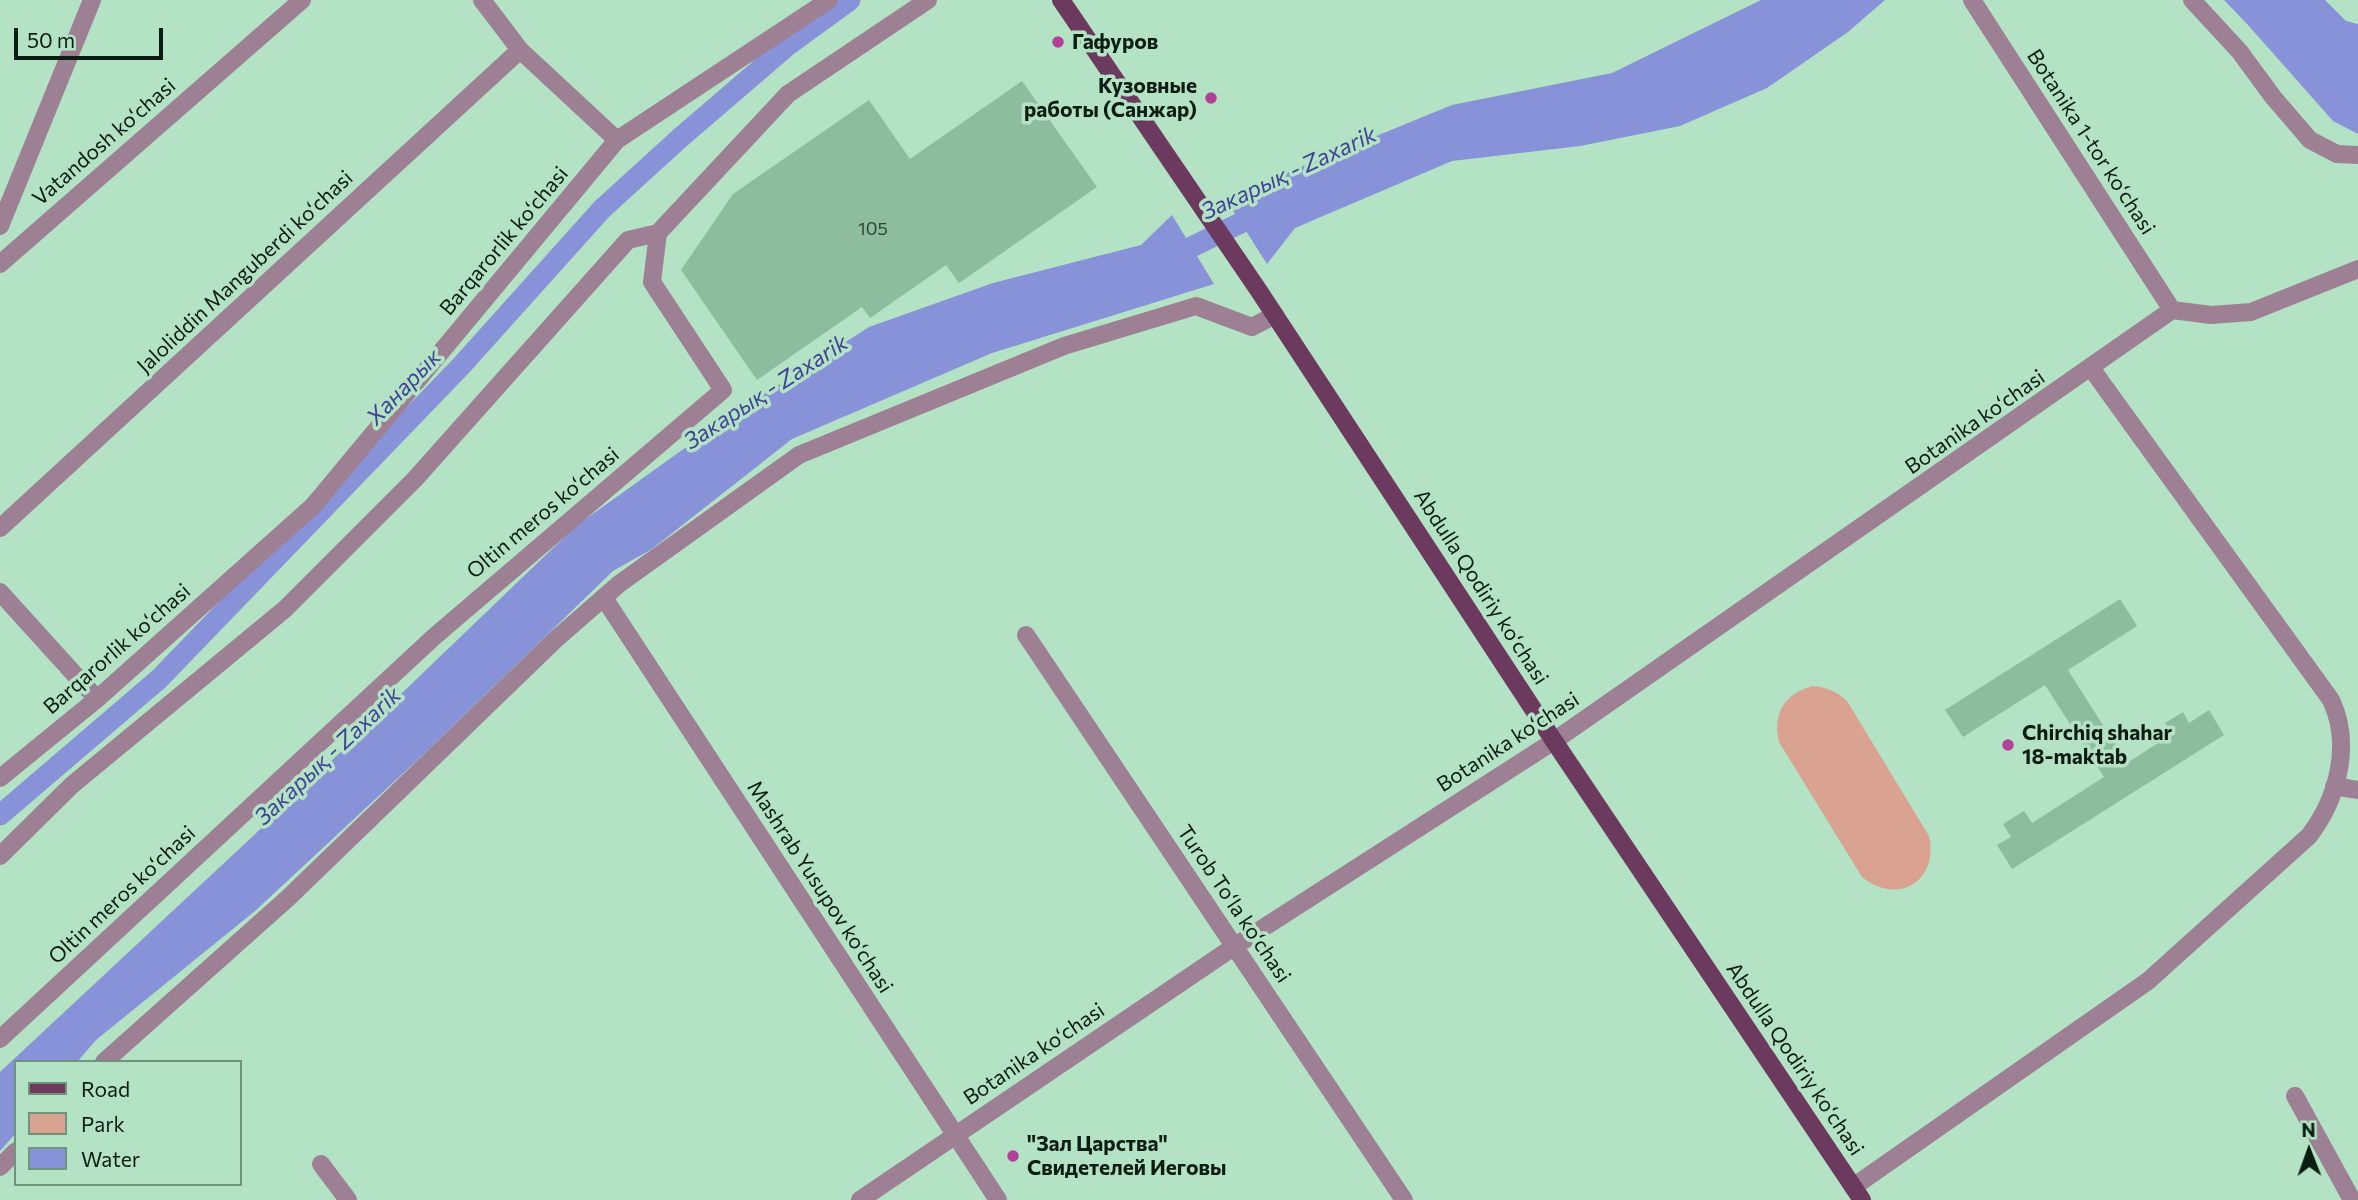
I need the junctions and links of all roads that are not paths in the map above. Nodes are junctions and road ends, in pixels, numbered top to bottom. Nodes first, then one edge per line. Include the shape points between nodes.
1 (92, 0) edge
2 (302, 0) edge
3 (482, 0) edge
4 (829, 0) edge
5 (928, 0) edge
6 (1061, 0) edge
7 (1972, 0) edge
8 (2192, 0) edge
9 (520, 50) junction
10 (617, 141) junction
11 (2358, 155) edge
12 (0, 226) edge
13 (658, 233) junction
14 (0, 264) edge
15 (2358, 269) edge
16 (2172, 310) junction
17 (1275, 315) junction
18 (2091, 368) junction
19 (0, 528) edge
20 (0, 592) edge
21 (604, 598) junction
22 (1026, 635) dead end
23 (97, 699) junction
24 (1554, 741) junction
25 (0, 778) edge
26 (2334, 786) junction
27 (2358, 790) edge
28 (0, 856) edge
29 (1235, 946) junction
30 (0, 1039) edge
31 (106, 1060) edge
32 (2295, 1096) dead end
33 (954, 1135) junction
34 (14, 1152) edge
35 (321, 1164) dead end
36 (0, 1167) edge
37 (1858, 1194) edge
38 (348, 1200) edge
39 (860, 1200) edge
40 (998, 1200) edge
41 (1404, 1200) edge
42 (2352, 1200) edge

1 - 12 street
2 - 14 street, Vatandosh ko‘chasi
3 - 9 street
4 - 10 street, Barqarorlik ko‘chasi
5 - 13 street via 788,94
6 - 17 main road, Abdulla Qodiriy ko‘chasi
7 - 16 street, Botanika 1-tor ko‘chasi
8 - 11 street via 2310,140 2337,154
9 - 10 street
9 - 19 street, Jaloliddin Manguberdi ko‘chasi
10 - 23 street, Barqarorlik ko‘chasi via 313,506
13 - 28 street via 628,240 415,479 285,609 72,785
13 - 30 street, Oltin meros ko‘chasi via 652,282 723,390 435,636
15 - 16 street via 2251,312 2211,315
16 - 18 street, Botanika ko‘chasi
17 - 21 street via 1252,327 1196,306 1064,346 799,455
17 - 24 main road, Abdulla Qodiriy ko‘chasi
18 - 24 street, Botanika ko‘chasi
18 - 26 street via 2331,700 2342,743
20 - 23 street
21 - 31 street via 288,898
21 - 33 street, Mashrab Yusupov ko‘chasi
22 - 29 street, Turob To‘la ko‘chasi
23 - 25 street, Barqarorlik ko‘chasi
24 - 29 street, Botanika ko‘chasi
24 - 37 main road, Abdulla Qodiriy ko‘chasi
26 - 27 street
26 - 37 street via 2309,836 2148,981
29 - 33 street, Botanika ko‘chasi
29 - 41 street, Turob To‘la ko‘chasi
32 - 42 street
33 - 39 street, Botanika ko‘chasi
33 - 40 street, Mashrab Yusupov ko‘chasi
34 - 36 street
35 - 38 street

